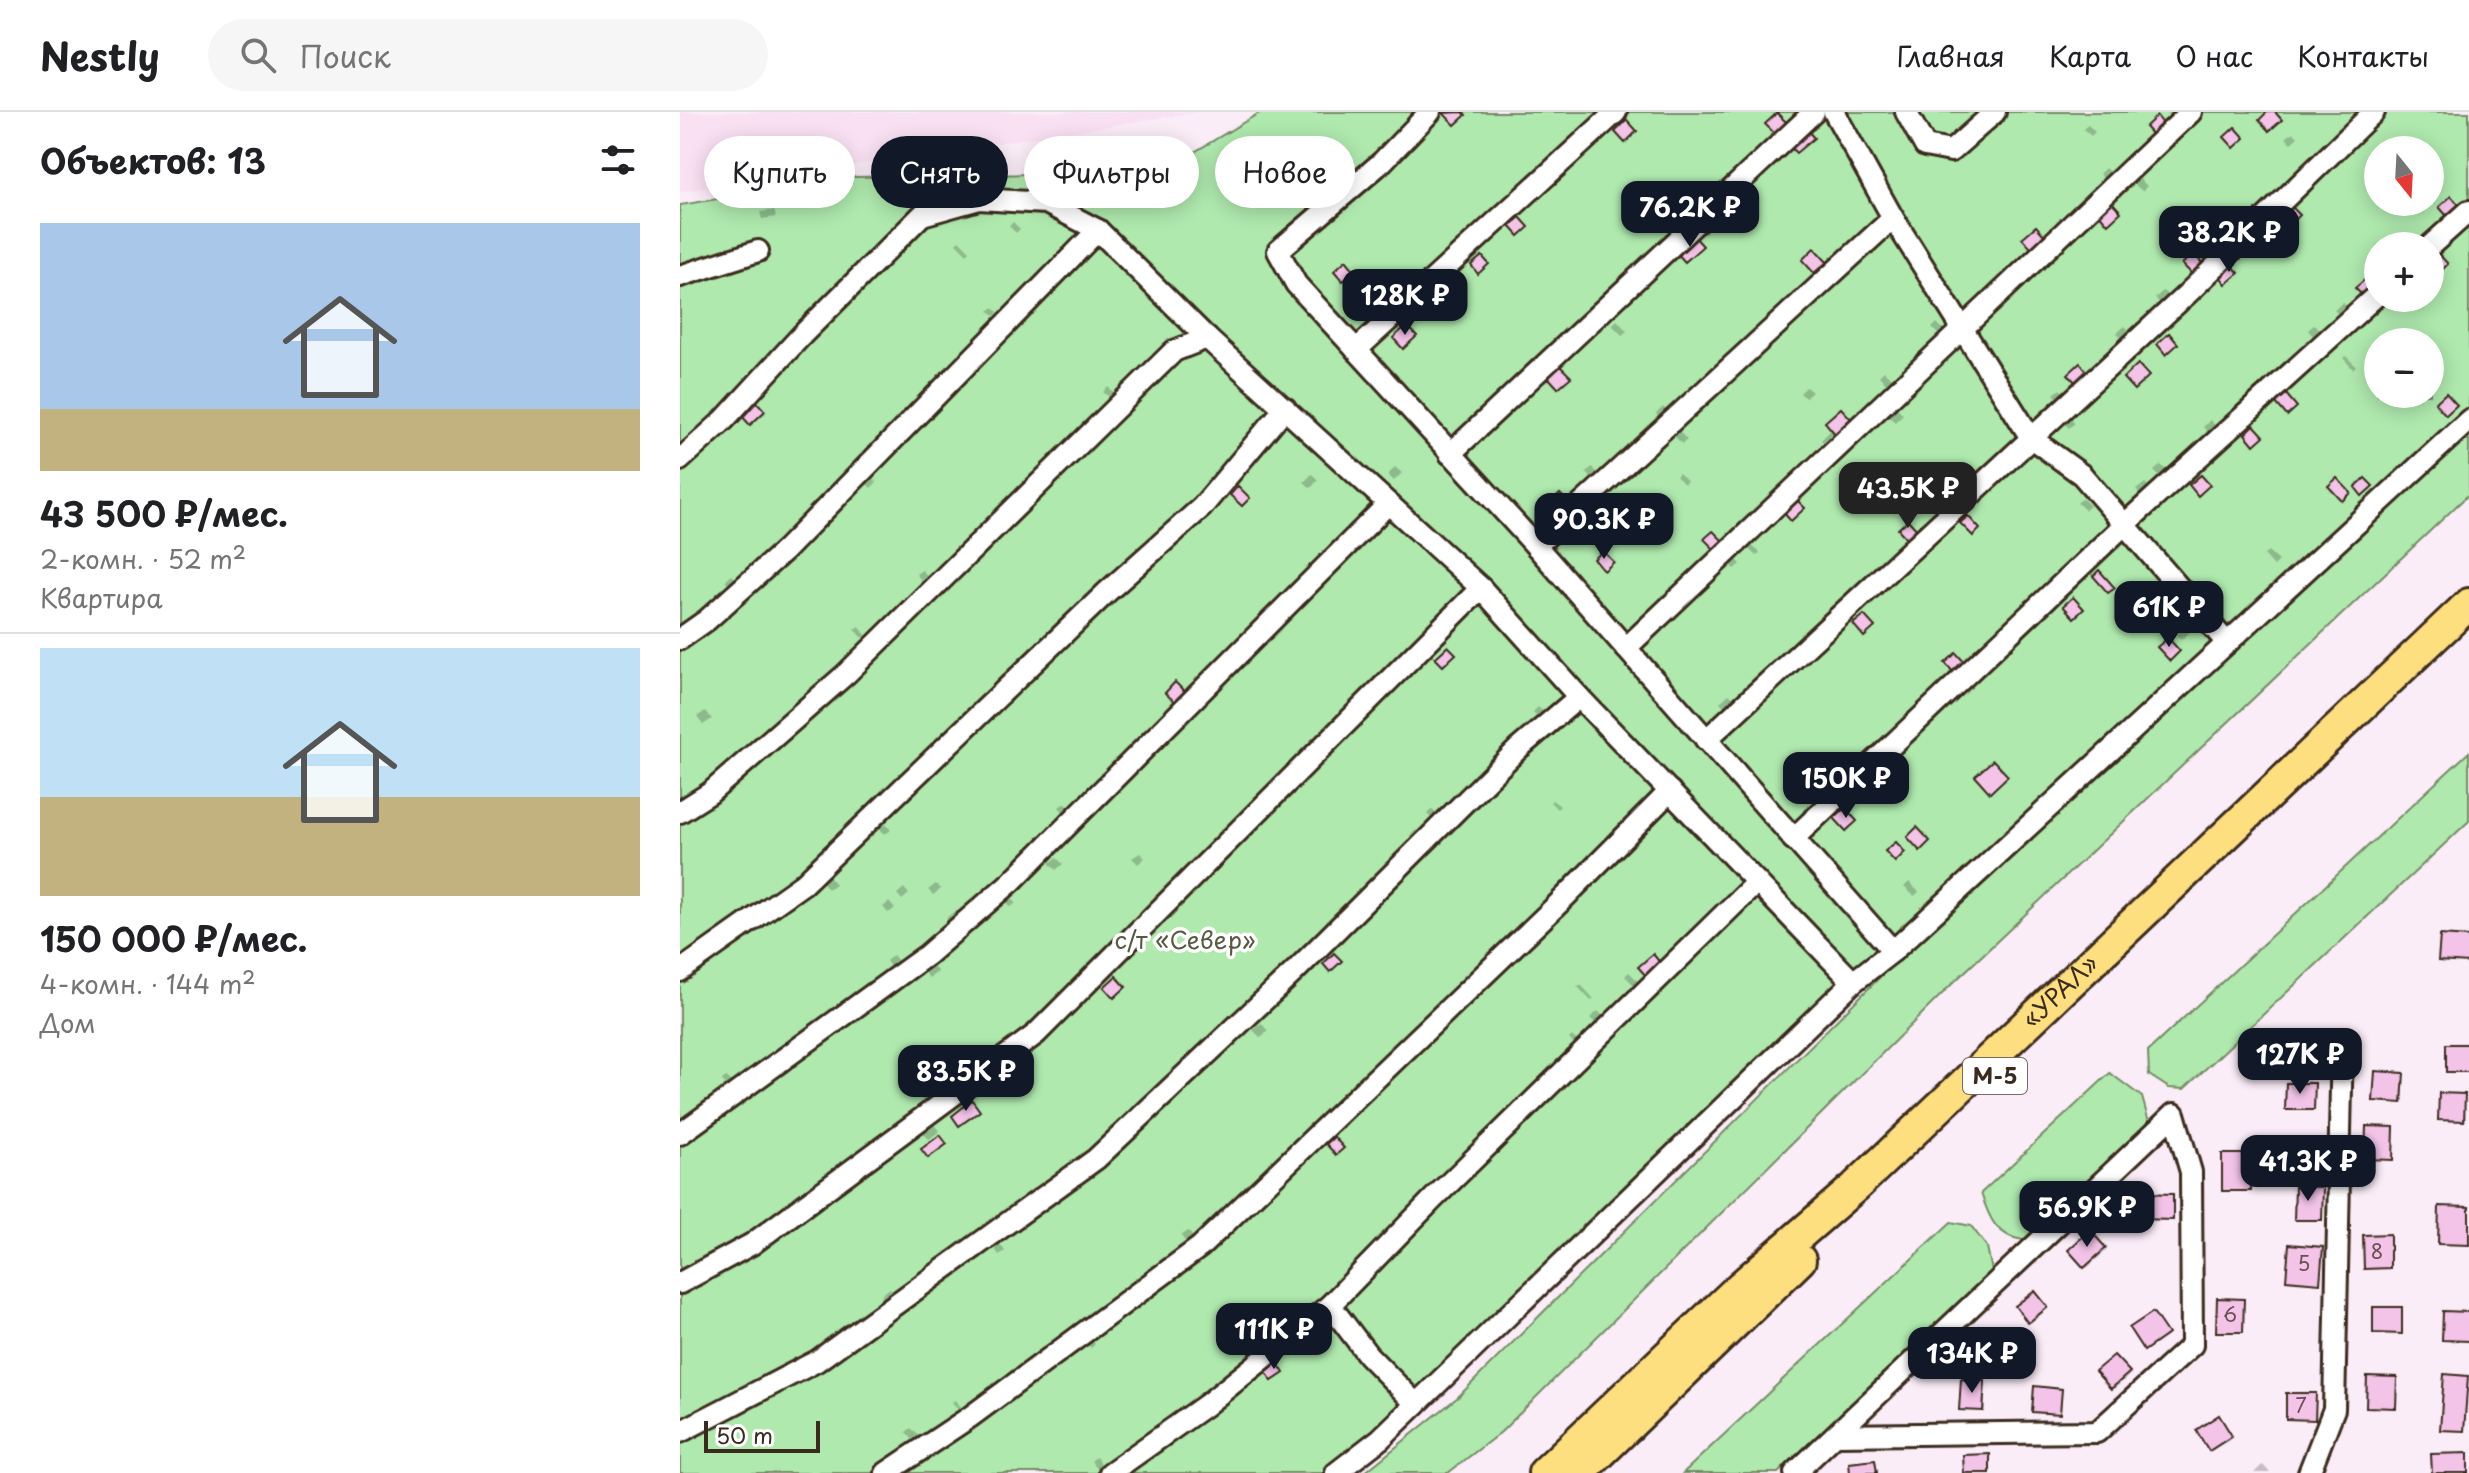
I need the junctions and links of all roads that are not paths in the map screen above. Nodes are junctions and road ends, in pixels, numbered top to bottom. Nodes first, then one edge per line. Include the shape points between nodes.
1 (1430, 112) edge
2 (1616, 112) edge
3 (1814, 112) edge
4 (1834, 112) edge
5 (1906, 112) edge
6 (1995, 112) edge
7 (2191, 112) edge
8 (2374, 112) edge
9 (2469, 211) edge
10 (1893, 218) junction
11 (1098, 230) junction
12 (2444, 233) edge
13 (758, 251) dead end
14 (680, 276) edge
15 (2364, 307) edge
16 (1960, 328) junction
17 (1207, 338) junction
18 (1356, 350) junction
19 (1285, 408) junction
20 (2469, 420) edge
21 (2031, 438) junction
22 (1450, 454) junction
23 (680, 460) edge
24 (1388, 504) junction
25 (2124, 525) junction
26 (1536, 546) junction
27 (1481, 588) junction
28 (2469, 604) edge
29 (2469, 626) edge
30 (680, 639) edge
31 (2227, 643) junction
32 (1626, 648) junction
33 (1579, 697) junction
34 (1706, 740) junction
35 (1670, 791) junction
36 (680, 812) edge
37 (1793, 839) junction
38 (1757, 882) junction
39 (1893, 951) junction
40 (680, 971) edge
41 (1853, 982) junction
42 (2342, 1040) dead end
43 (680, 1134) edge
44 (680, 1283) edge
45 (1330, 1305) junction
46 (1416, 1404) junction
47 (680, 1432) edge
48 (1835, 1435) junction
49 (886, 1473) edge
50 (1110, 1473) edge
51 (1336, 1473) edge
52 (1544, 1473) edge
53 (1580, 1473) edge
54 (1795, 1473) edge
55 (2309, 1473) edge

1 - 18 street via 1382,162 1278,251 1296,284
2 - 18 street
3 - 22 street
4 - 10 street
5 - 6 street via 1925,146 1951,151
7 - 16 street
8 - 21 street
9 - 12 street
10 - 16 street
10 - 26 street
11 - 17 street
11 - 23 street via 1046,203 979,199 922,215
11 - 30 street via 785,550
13 - 14 street
15 - 25 street
16 - 21 street
16 - 32 street
17 - 19 street
17 - 36 street via 1174,351 846,674 710,793
18 - 22 street
19 - 24 street
19 - 40 street via 1202,507 803,884
20 - 31 street
21 - 25 street via 2082,475
21 - 34 street
22 - 26 street
24 - 27 street
24 - 43 street via 1011,882 927,955
25 - 31 street
25 - 37 street
26 - 32 street
27 - 33 street
27 - 44 street via 1036,1034 752,1244
28 - 52 highway, «УРАЛ» / М-5 via 1855,1187 1741,1286
29 - 53 highway, «УРАЛ» / М-5
31 - 39 street
32 - 34 street
33 - 35 street
33 - 47 street via 1518,749 1096,1159 817,1361
34 - 37 street
35 - 38 street
35 - 49 street via 1200,1247
37 - 39 street
38 - 41 street
38 - 45 street
39 - 41 street
41 - 46 street
42 - 55 street via 2334,1409
45 - 46 street via 1368,1355
45 - 50 street via 1206,1405
46 - 51 street
48 - 48 street via 2174,1114 2191,1172 2192,1345 2097,1432
48 - 54 street

